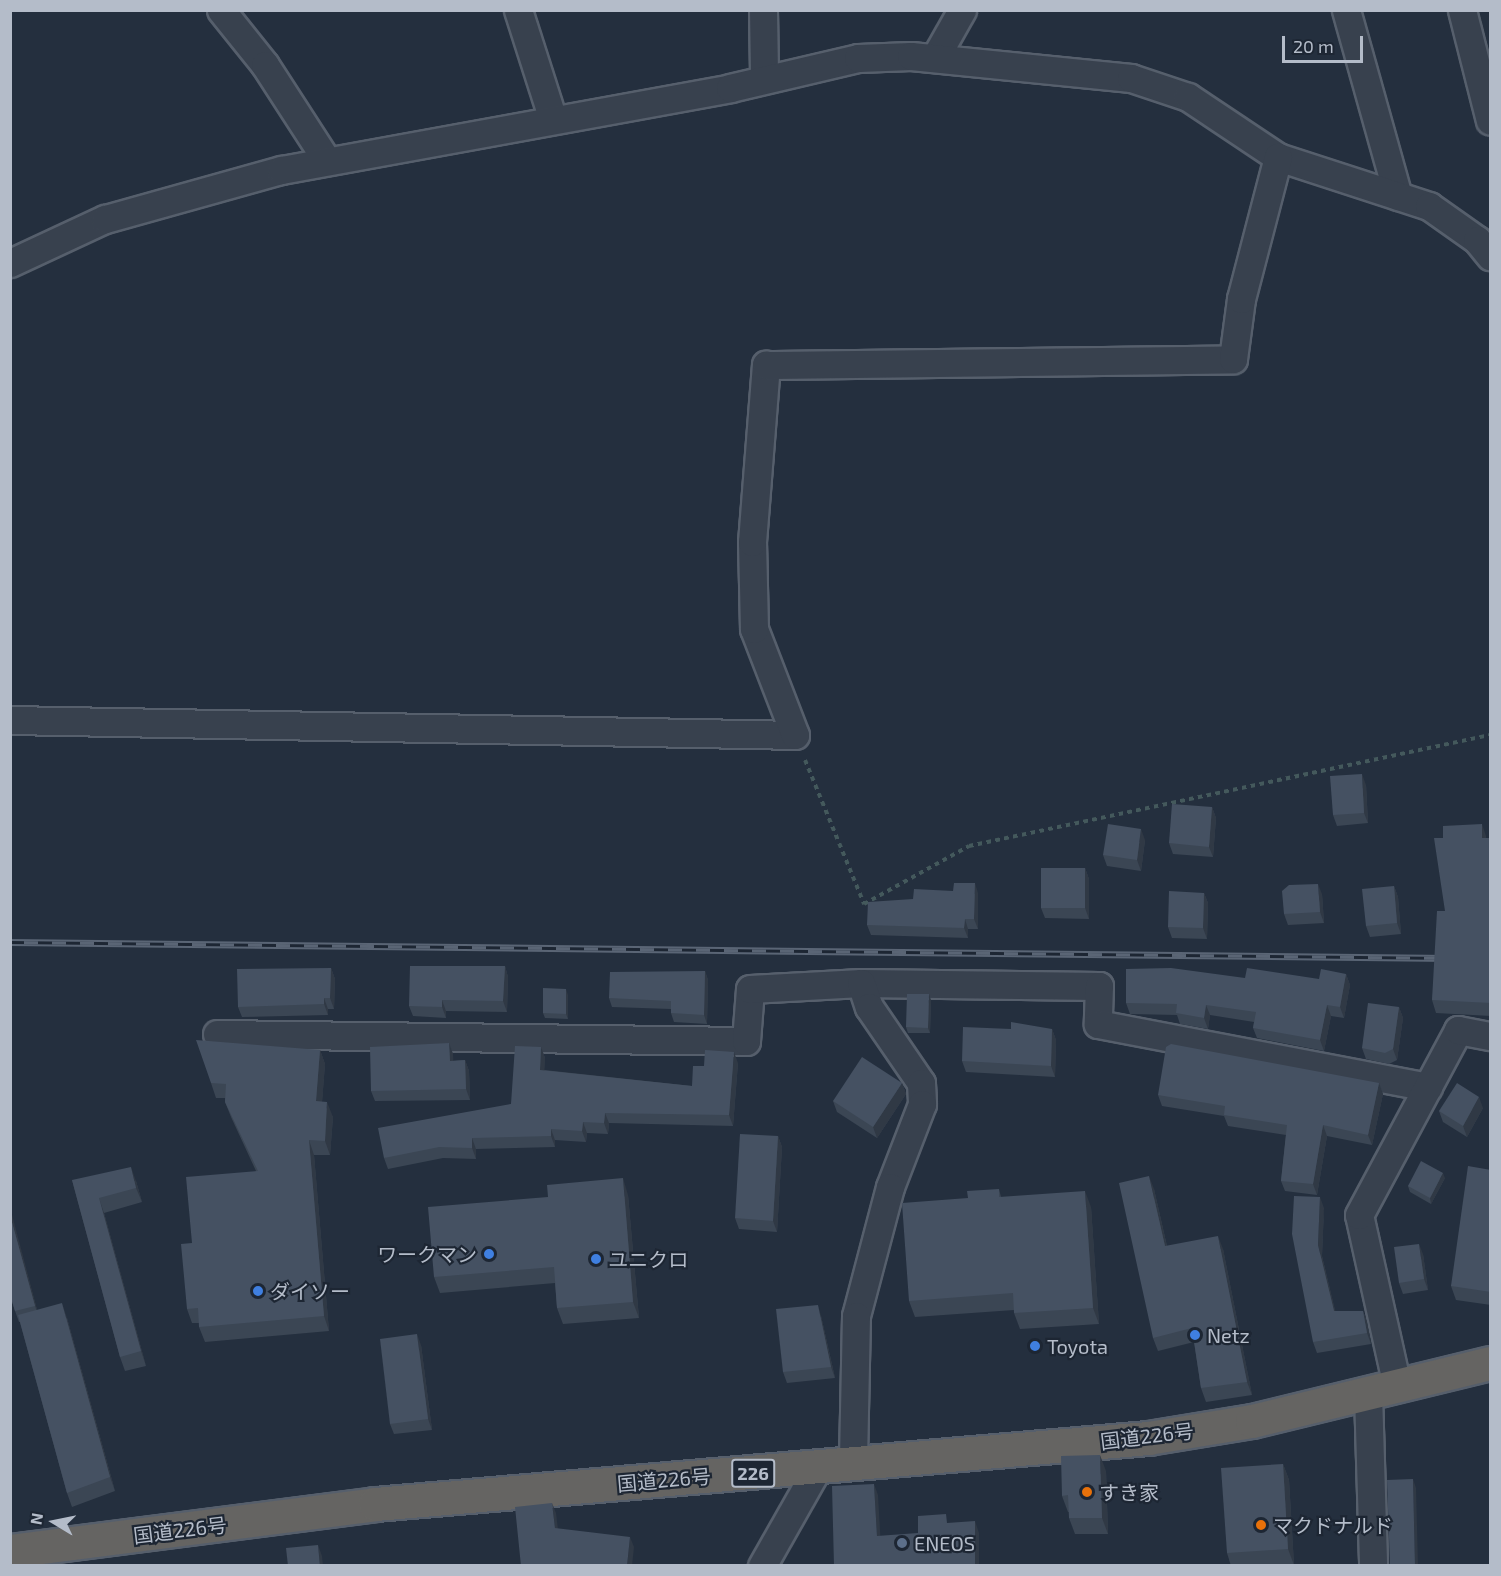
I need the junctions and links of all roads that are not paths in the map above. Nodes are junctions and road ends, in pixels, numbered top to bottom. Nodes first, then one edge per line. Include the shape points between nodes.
1 (221, 10) edge
2 (518, 10) edge
3 (763, 10) edge
4 (962, 10) edge
5 (1346, 10) edge
6 (1462, 10) edge
7 (936, 57) junction
8 (764, 76) junction
9 (553, 120) junction
10 (1491, 121) edge
11 (1278, 157) junction
12 (327, 161) junction
13 (1398, 196) junction
14 (1488, 249) edge
15 (13, 268) edge
16 (10, 720) edge
17 (861, 983) junction
18 (217, 1034) dead end
19 (1491, 1036) edge
20 (1428, 1087) junction
21 (1491, 1363) edge
22 (1382, 1390) junction
23 (853, 1465) junction
24 (818, 1467) junction
25 (10, 1551) edge
26 (762, 1566) edge
27 (1373, 1566) edge

1 - 12 street via 265,65
2 - 9 street
3 - 8 street
4 - 7 street
5 - 13 street
6 - 10 street
7 - 8 street via 858,58
7 - 11 street via 1131,78 1188,97
8 - 9 street via 730,88
9 - 12 street
11 - 13 street
11 - 16 street via 1241,299 1233,360 766,365 752,542 754,629 795,735
12 - 15 street via 219,185 105,219
13 - 14 street via 1429,206
17 - 18 street via 750,989 746,1041
17 - 20 street via 1099,986 1098,1024
17 - 23 street via 869,1007 921,1083 922,1104 890,1187 856,1316
19 - 20 street via 1458,1030
20 - 22 street via 1359,1215
21 - 22 highway, 国道226号 / 226
22 - 23 highway, 国道226号 / 226 via 1148,1438
22 - 27 street
23 - 24 highway, 国道226号 / 226
24 - 25 highway, 国道226号 / 226 via 375,1504
24 - 26 street

